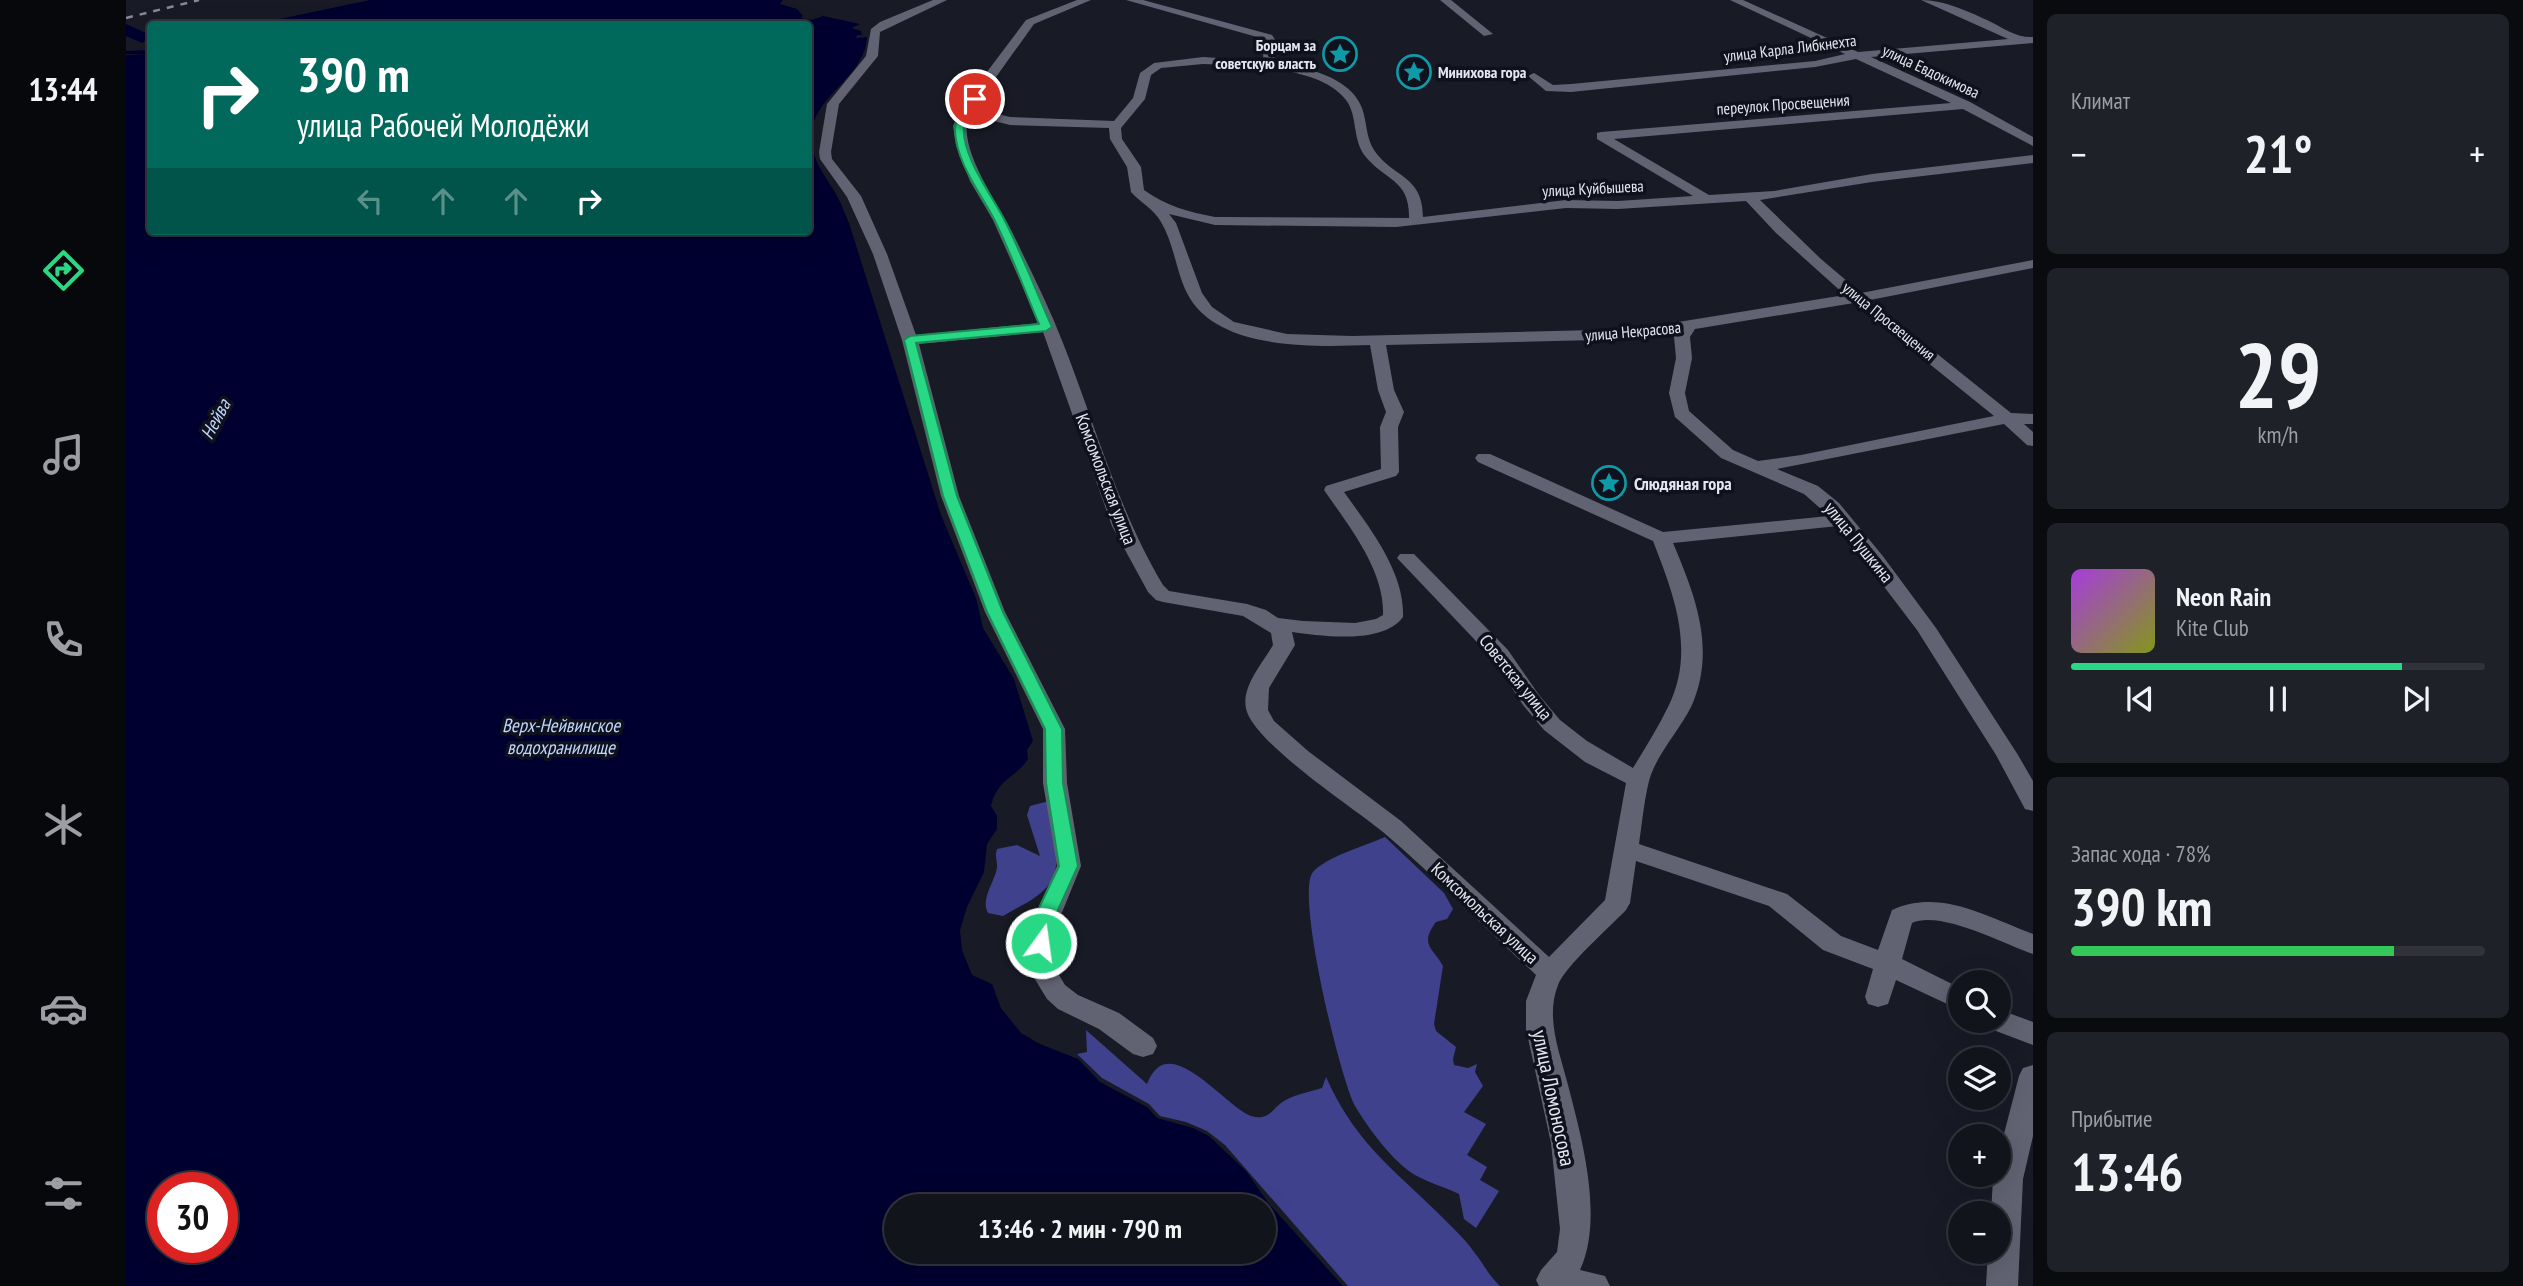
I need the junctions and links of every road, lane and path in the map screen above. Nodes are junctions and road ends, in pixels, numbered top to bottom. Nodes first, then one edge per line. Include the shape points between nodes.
1 (942, 0) edge
2 (1086, 0) edge
3 (1131, 0) edge
4 (1445, 0) edge
5 (1737, 0) edge
6 (1926, 0) edge
7 (1488, 34) dead end
8 (2029, 43) edge
9 (1859, 55) junction
10 (1268, 63) junction
11 (1534, 76) dead end
12 (975, 99) junction
13 (1966, 105) junction
14 (1116, 125) junction
15 (2033, 142) edge
16 (2033, 159) edge
17 (1749, 196) junction
18 (1706, 198) junction
19 (1155, 204) junction
20 (1416, 222) junction
21 (2033, 264) edge
22 (1858, 297) junction
23 (1046, 327) junction
24 (1688, 327) junction
25 (910, 340) junction
26 (1377, 341) junction
27 (2008, 418) junction
28 (2033, 419) edge
29 (2033, 441) edge
30 (1484, 458) dead end
31 (1752, 466) junction
32 (1843, 520) junction
33 (1661, 538) junction
34 (1407, 558) dead end
35 (1276, 624) junction
36 (1638, 779) junction
37 (2033, 803) edge
38 (1626, 849) junction
39 (2033, 944) edge
40 (1889, 965) junction
41 (1550, 973) junction
42 (1948, 994) edge
43 (1878, 997) dead end
44 (2011, 1025) edge
45 (2033, 1034) edge
46 (1143, 1046) dead end
47 (2033, 1076) edge
48 (1594, 1286) edge
49 (2002, 1286) edge

1 - 25 street via 875,31 872,56 835,100 825,152 862,213
2 - 12 street, Комсомольская улица via 1030,22
3 - 10 street via 1264,36 1271,41
4 - 7 street
5 - 9 street, улица Евдокимова
6 - 8 street
8 - 9 street, улица Карла Либкнехта
9 - 11 street, улица Карла Либкнехта via 1815,64 1550,89
9 - 13 street, улица Евдокимова
10 - 14 street via 1153,67 1146,73 1139,99
10 - 20 street via 1322,79 1350,98 1368,151 1411,190
12 - 14 street via 989,114 1010,121
12 - 23 street, Комсомольская улица via 959,126 961,145 1000,220
13 - 15 street, улица Евдокимова
13 - 18 street, переулок Просвещения via 1601,136
14 - 19 street via 1116,139 1136,171 1137,189
16 - 17 street, улица Куйбышева
17 - 18 street, улица Куйбышева
17 - 22 street, улица Просвещения
18 - 20 street, улица Куйбышева via 1566,204
19 - 20 street, улица Куйбышева via 1214,220
19 - 26 street, улица Некрасова via 1169,223 1195,294 1228,325 1287,339
21 - 22 street, улица Некрасова
22 - 24 street, улица Некрасова
22 - 27 street, улица Просвещения
23 - 25 street
23 - 35 street, Комсомольская улица via 1122,526 1155,589 1171,598 1247,610
24 - 26 street, улица Некрасова via 1604,337
24 - 31 street, улица Пушкина via 1682,337 1684,367 1677,393 1681,413 1716,446
25 - 46 street via 950,496 995,612 1054,729 1055,783 1069,866 1042,927 1046,976 1068,1002 1109,1021
26 - 35 street via 1395,412 1389,427 1390,472 1333,490 1362,528 1393,600 1393,617 1366,629
27 - 28 street
27 - 29 street, улица Просвещения
27 - 31 street
30 - 33 street
31 - 32 street, улица Пушкина via 1811,490
32 - 33 street
32 - 37 street, улица Пушкина via 1926,628
33 - 36 street, улица Ломоносова via 1686,599 1692,662 1680,706
34 - 36 street, Советская улица via 1501,656 1551,722 1603,762
35 - 41 street, Комсомольская улица via 1283,645 1256,699 1256,710 1265,725 1392,827
36 - 38 street, улица Ломоносова
38 - 40 street via 1777,900 1832,943
38 - 41 street, улица Ломоносова via 1617,903
39 - 40 street via 1939,910 1922,909 1901,918
40 - 42 street
40 - 43 street
41 - 48 street, улица Ломоносова via 1542,986 1538,1020 1557,1097 1576,1226 1570,1258 1552,1280
44 - 45 street
47 - 49 street via 2008,1179

